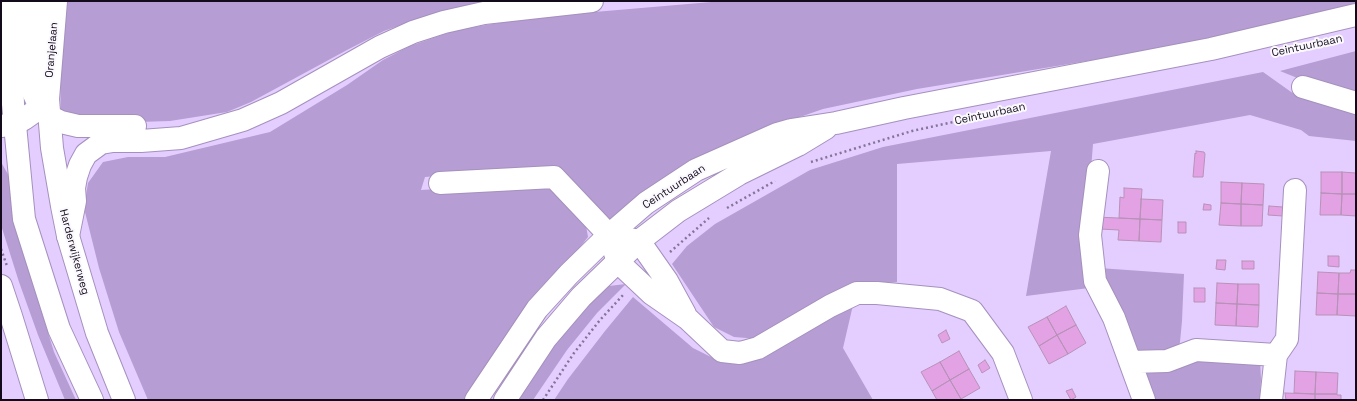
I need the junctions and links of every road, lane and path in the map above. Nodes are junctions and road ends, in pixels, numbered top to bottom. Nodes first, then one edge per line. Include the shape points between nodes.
1 (39, 1) edge
2 (56, 1) edge
3 (592, 1) edge
4 (14, 6) edge
5 (1356, 15) edge
6 (1303, 87) dead end
7 (1356, 103) edge
8 (46, 107) junction
9 (998, 113) dead end
10 (836, 123) junction
11 (8, 125) edge
12 (222, 125) junction
13 (807, 164) dead end
14 (1098, 171) dead end
15 (780, 179) dead end
16 (440, 183) dead end
17 (1295, 190) dead end
18 (724, 209) dead end
19 (711, 216) dead end
20 (609, 235) junction
21 (68, 236) junction
22 (639, 242) junction
23 (618, 262) junction
24 (655, 266) junction
25 (638, 281) junction
26 (1, 286) edge
27 (6, 316) edge
28 (688, 319) junction
29 (1276, 355) junction
30 (1130, 362) junction
31 (37, 400) edge
32 (92, 400) edge
33 (124, 400) edge
34 (476, 400) edge
35 (505, 400) edge
36 (543, 400) edge
37 (1021, 400) edge
38 (1144, 400) edge
39 (1271, 400) edge

1 - 8 main road via 39,36
2 - 8 main road, Oranjelaan
3 - 12 main road via 484,13 429,26 380,47 281,103 243,120
4 - 8 main road via 30,86
4 - 11 main road
5 - 10 main road, Ceintuurbaan via 1211,49
6 - 7 main road
8 - 11 main road
8 - 12 main road via 61,122 78,126
8 - 21 main road, Harderwijkerweg
9 - 13 path, Ceintuurbaan via 912,131
10 - 20 main road, Ceintuurbaan via 777,134 696,170 646,203
10 - 22 main road, Ceintuurbaan via 732,178 678,211
11 - 32 main road via 24,219 59,329
12 - 21 main road via 181,138 113,141 95,147 86,154 76,177 75,201
14 - 30 main road via 1090,235 1095,281 1114,318
15 - 18 path
16 - 20 main road via 554,177
17 - 29 main road via 1287,339
19 - 24 path
20 - 22 main road
20 - 23 main road
20 - 34 main road, Ceintuurbaan via 537,309
21 - 33 main road, Harderwijkerweg via 97,334
22 - 23 main road, Ceintuurbaan
22 - 24 main road
23 - 25 main road
23 - 35 main road, Ceintuurbaan via 581,297 546,338
24 - 28 main road via 667,281
25 - 28 main road
25 - 36 path via 600,320 574,353
26 - 27 main road
27 - 31 main road
28 - 37 main road via 722,351 740,353 758,348 857,293 940,299 972,311 1003,353
29 - 30 main road via 1196,350 1167,361
29 - 39 main road
30 - 38 main road

